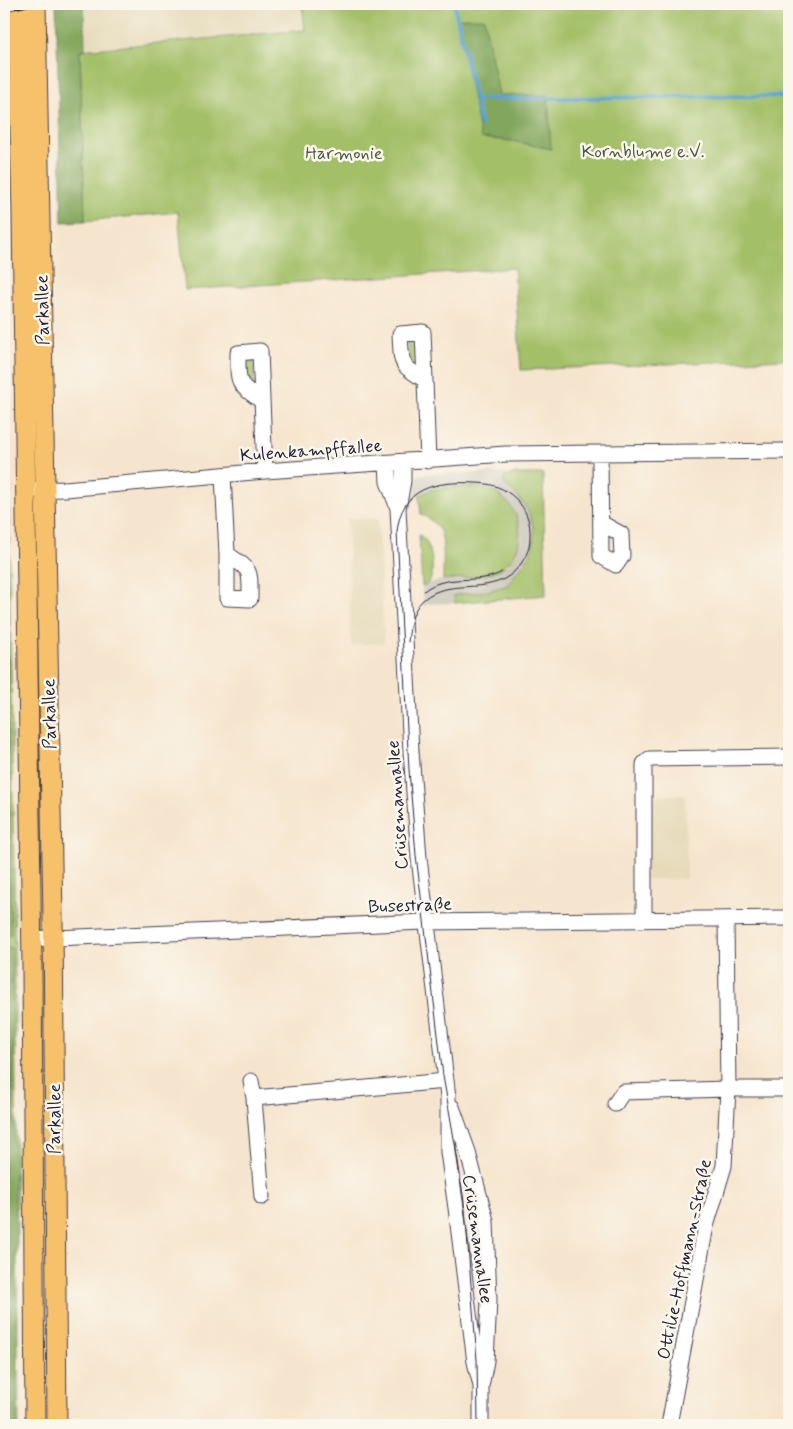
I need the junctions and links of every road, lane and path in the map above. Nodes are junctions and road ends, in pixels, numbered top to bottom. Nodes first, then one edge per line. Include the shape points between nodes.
1 (17, 4) edge
2 (36, 4) edge
3 (425, 380) dead end
4 (262, 401) dead end
5 (789, 452) edge
6 (600, 454) junction
7 (428, 461) junction
8 (403, 462) junction
9 (387, 463) junction
10 (265, 471) junction
11 (223, 475) junction
12 (25, 490) junction
13 (46, 490) junction
14 (398, 509) junction
15 (601, 523) dead end
16 (227, 554) dead end
17 (789, 757) edge
18 (789, 918) edge
19 (644, 919) junction
20 (726, 919) junction
21 (427, 922) junction
22 (53, 938) junction
23 (32, 939) junction
24 (251, 1081) dead end
25 (446, 1081) junction
26 (728, 1088) junction
27 (789, 1089) edge
28 (448, 1096) junction
29 (254, 1098) junction
30 (615, 1104) dead end
31 (262, 1197) dead end
32 (481, 1386) junction
33 (35, 1425) edge
34 (57, 1425) edge
35 (481, 1425) edge
36 (669, 1425) edge

1 - 12 main road, Parkallee
2 - 13 main road, Parkallee
3 - 7 street
4 - 10 street
5 - 6 street, Kulenkampffallee
6 - 7 street, Kulenkampffallee via 506,454
6 - 15 street
7 - 8 street, Kulenkampffallee
8 - 9 street, Kulenkampffallee
8 - 14 street, Crüsemannallee via 404,481
9 - 10 street, Kulenkampffallee
9 - 14 street, Crüsemannallee via 388,482
10 - 11 street, Kulenkampffallee
11 - 13 street, Kulenkampffallee
11 - 16 street
12 - 13 street, Kulenkampffallee
12 - 23 main road, Parkallee
13 - 22 main road, Parkallee
14 - 21 street, Crüsemannallee via 412,760
17 - 19 street via 649,759 644,764
18 - 20 street, Busestraße
19 - 20 street, Busestraße
19 - 21 street, Busestraße
20 - 26 street, Ottilie-Hoffmann-Straße
21 - 22 street, Busestraße
21 - 25 street, Crüsemannallee
22 - 23 street, Busestraße
22 - 34 main road, Parkallee
23 - 33 main road, Parkallee
24 - 29 street
25 - 28 street, Crüsemannallee
25 - 29 street
26 - 27 street
26 - 30 street via 623,1092
26 - 36 street, Ottilie-Hoffmann-Straße via 724,1166 706,1226
28 - 32 street, Crüsemannallee via 448,1152 475,1362
28 - 32 street, Crüsemannallee via 467,1149 486,1220 489,1300 486,1360
29 - 31 street
32 - 35 street, Crüsemannallee

